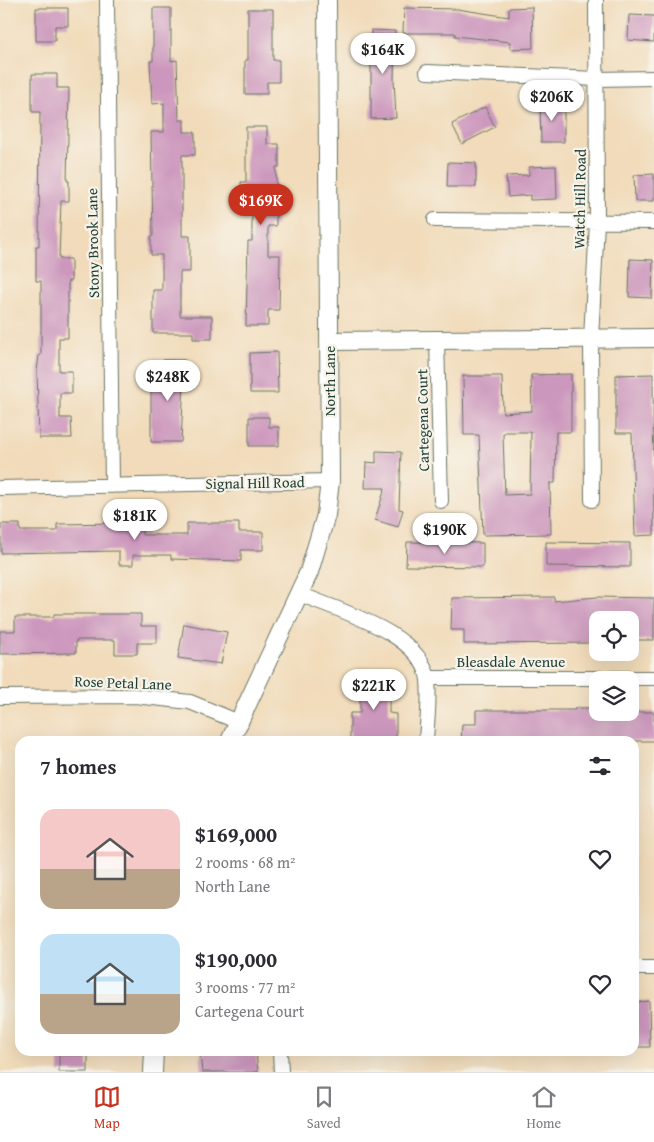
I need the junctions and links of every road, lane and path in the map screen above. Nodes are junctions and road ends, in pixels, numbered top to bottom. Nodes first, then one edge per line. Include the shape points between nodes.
1 (107, 0) edge
2 (327, 0) edge
3 (596, 0) edge
4 (427, 72) dead end
5 (597, 78) junction
6 (654, 78) edge
7 (435, 220) dead end
8 (597, 222) junction
9 (654, 222) edge
10 (654, 338) edge
11 (437, 339) junction
12 (591, 339) junction
13 (329, 341) junction
14 (330, 481) junction
15 (112, 486) junction
16 (0, 488) edge
17 (592, 500) dead end
18 (441, 501) dead end
19 (300, 594) junction
20 (428, 678) junction
21 (654, 678) edge
22 (0, 697) edge
23 (241, 722) junction
24 (233, 736) edge
25 (426, 736) edge
26 (639, 968) edge
27 (654, 968) edge
28 (154, 1056) edge
29 (280, 1056) edge
30 (153, 1072) edge
31 (281, 1072) edge

1 - 15 street, Stony Brook Lane
2 - 13 street, North Lane
3 - 5 street, Watch Hill Road
4 - 5 street
5 - 6 street
5 - 8 street, Watch Hill Road
7 - 8 street
8 - 9 street
8 - 12 street, Watch Hill Road
10 - 12 street
11 - 12 street
11 - 13 street
11 - 18 street, Cartegena Court
12 - 17 street, Watch Hill Road
13 - 14 street, North Lane
14 - 15 street, Signal Hill Road
14 - 19 street, North Lane via 318,546
15 - 16 street, Signal Hill Road
19 - 20 street via 378,625 400,639 416,654
19 - 23 street, North Lane
20 - 21 street, Bleasdale Avenue
20 - 25 street
22 - 23 street, Rose Petal Lane via 135,696 190,702
23 - 24 street, North Lane
26 - 27 street
28 - 30 street
29 - 31 street

